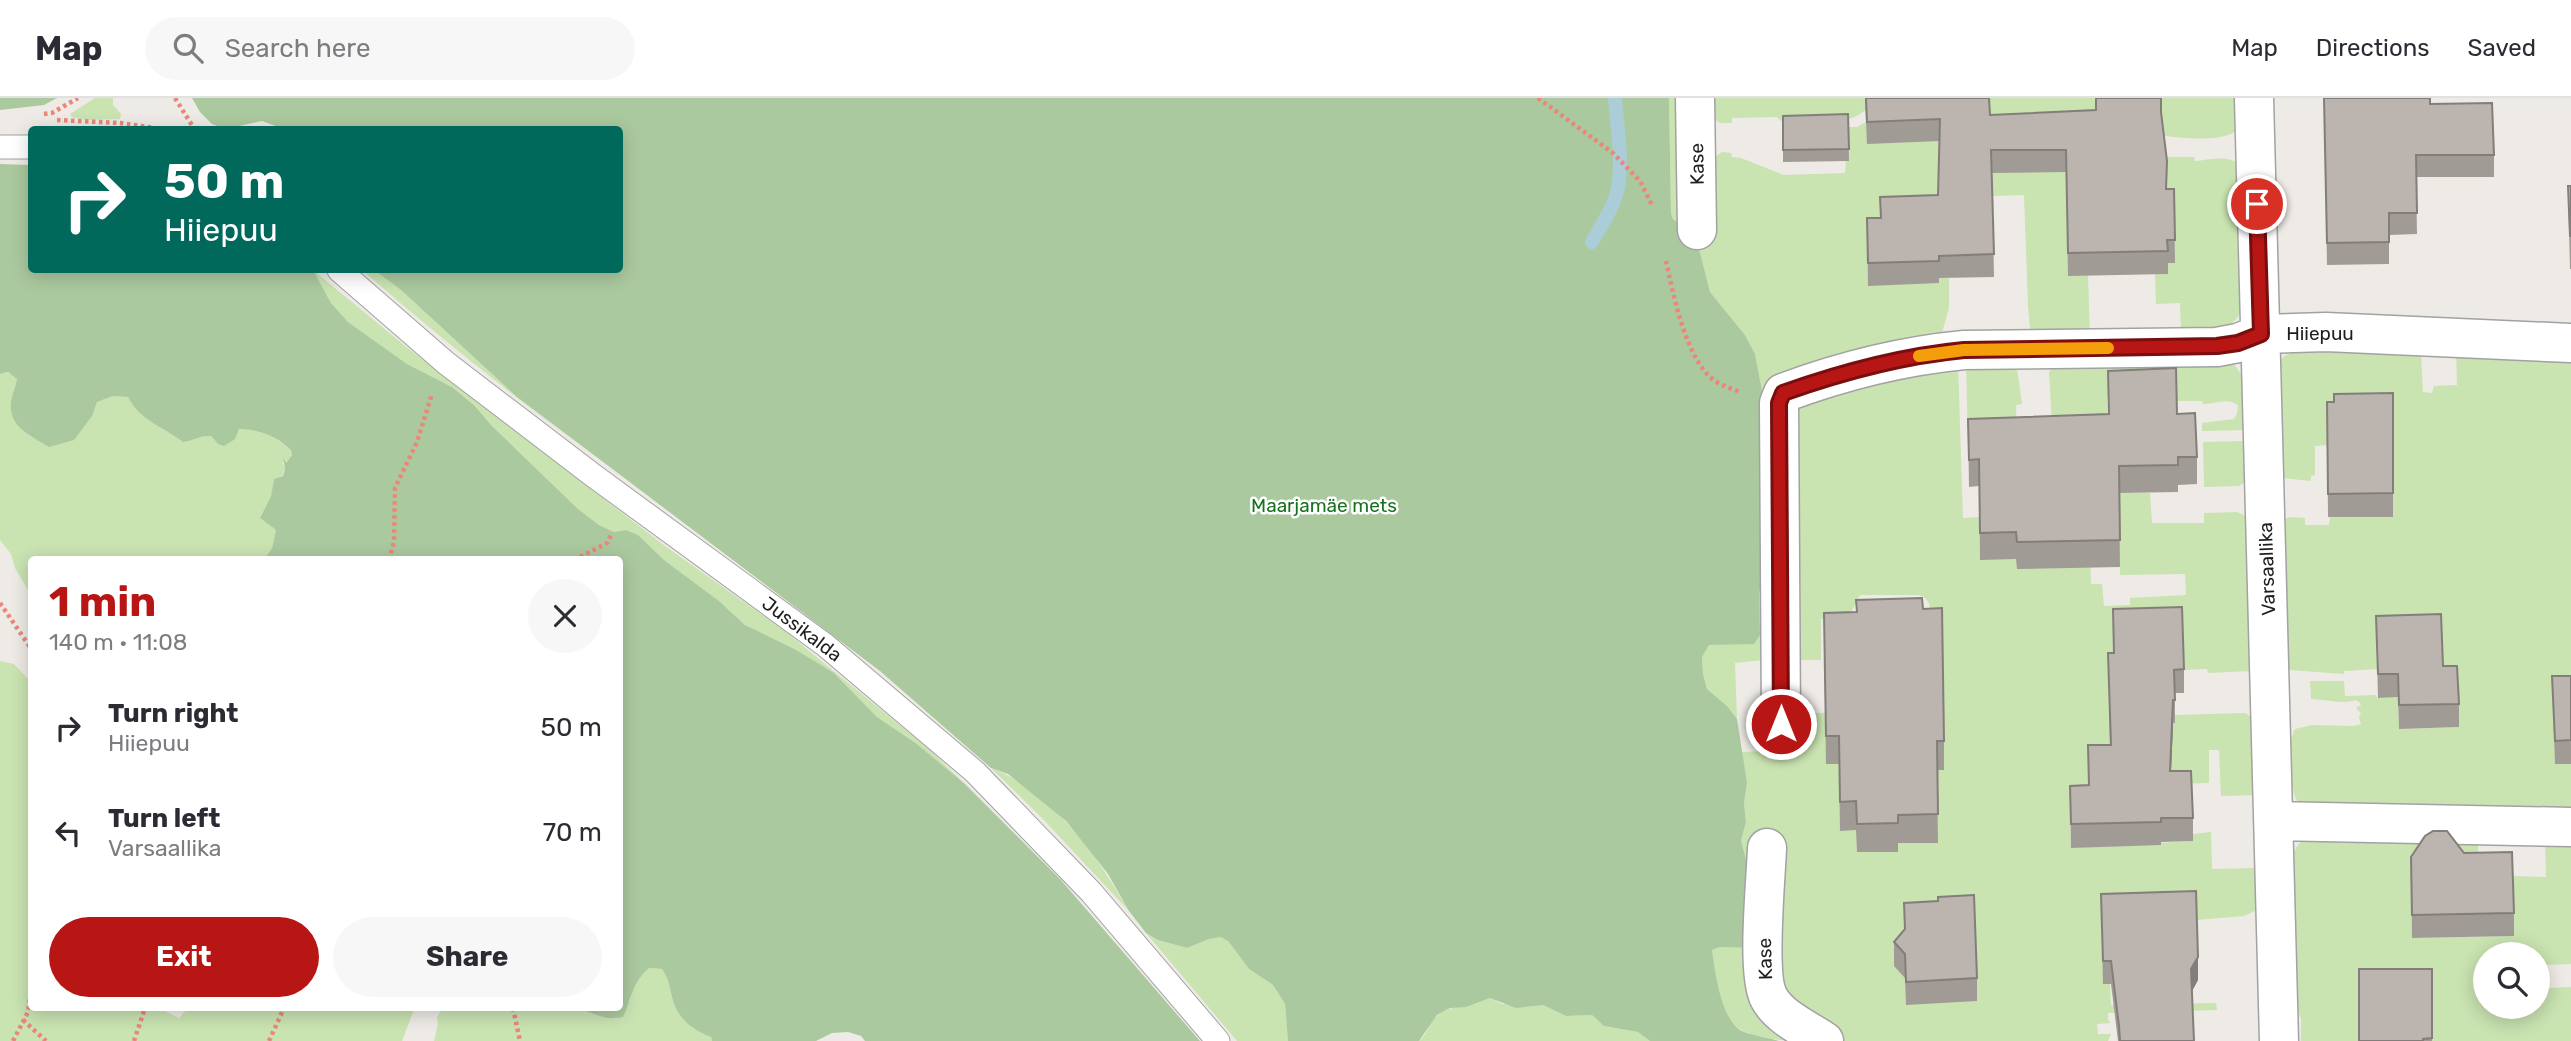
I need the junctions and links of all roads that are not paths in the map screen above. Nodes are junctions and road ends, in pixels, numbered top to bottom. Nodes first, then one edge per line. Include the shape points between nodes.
1 (1695, 98) edge
2 (2255, 98) edge
3 (0, 147) edge
4 (28, 147) edge
5 (1697, 230) dead end
6 (342, 273) edge
7 (2261, 334) junction
8 (2571, 343) edge
9 (1781, 724) dead end
10 (2274, 821) junction
11 (2571, 827) edge
12 (1767, 848) dead end
13 (1218, 1041) edge
14 (1824, 1041) edge
15 (2279, 1041) edge

1 - 5 street, Kase
2 - 7 street, Varsaallika
3 - 4 lane
6 - 13 lane, Jussikalda via 446,363 825,645 975,772 1091,892
7 - 8 street, Hiiepuu via 2326,332
7 - 9 street, Hiiepuu via 2217,346 1932,353 1852,370 1783,393 1779,403
7 - 10 street, Varsaallika
10 - 11 street
10 - 15 street, Varsaallika
12 - 14 street, Kase via 1765,986 1775,1006

